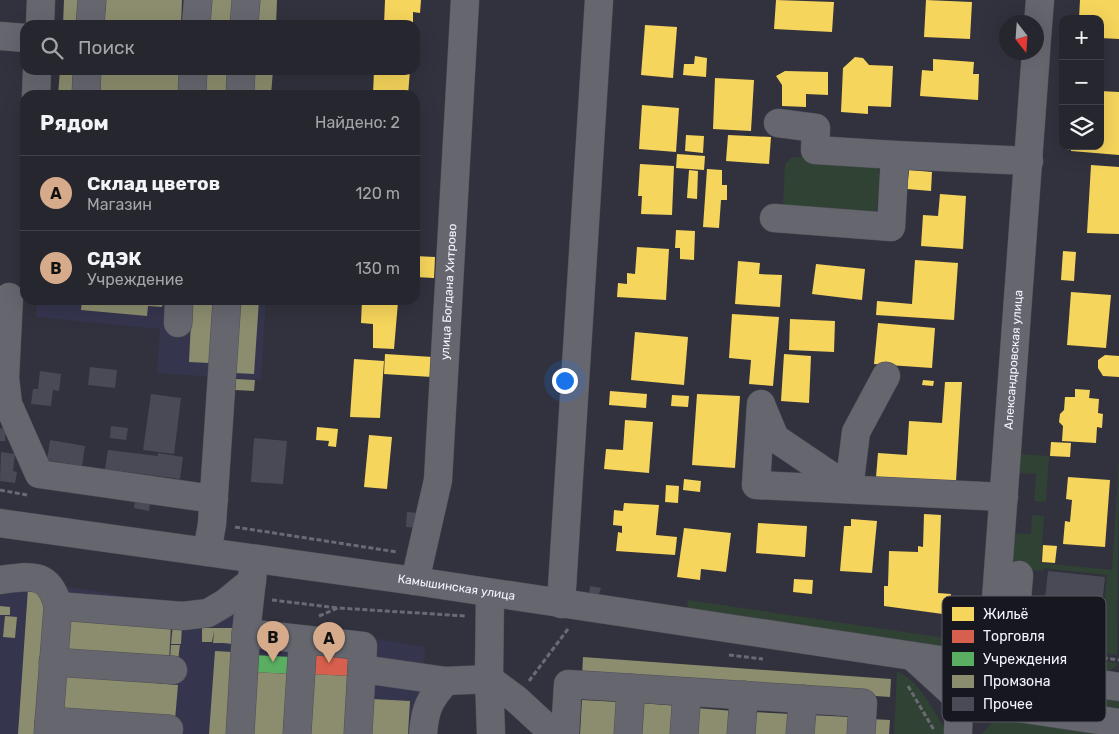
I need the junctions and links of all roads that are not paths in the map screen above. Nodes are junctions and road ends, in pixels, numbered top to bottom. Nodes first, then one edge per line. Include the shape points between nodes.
1 (41, 0) edge
2 (92, 0) edge
3 (198, 0) edge
4 (246, 0) edge
5 (465, 0) edge
6 (599, 0) edge
7 (1040, 0) edge
8 (1039, 15) edge
9 (40, 20) edge
10 (90, 20) edge
11 (196, 20) edge
12 (244, 20) edge
13 (0, 36) edge
14 (20, 38) edge
15 (1035, 60) edge
16 (37, 75) edge
17 (88, 75) edge
18 (193, 75) edge
19 (241, 75) edge
20 (36, 90) edge
21 (86, 90) edge
22 (192, 90) edge
23 (240, 90) edge
24 (778, 123) dead end
25 (895, 155) junction
26 (1028, 161) junction
27 (774, 218) dead end
28 (11, 297) edge
29 (227, 305) edge
30 (886, 376) dead end
31 (1004, 497) junction
32 (214, 499) junction
33 (0, 523) edge
34 (207, 552) junction
35 (1019, 575) dead end
36 (252, 579) junction
37 (0, 580) edge
38 (415, 582) junction
39 (1002, 596) edge
40 (1015, 596) edge
41 (490, 605) junction
42 (58, 606) junction
43 (560, 616) junction
44 (308, 629) junction
45 (246, 633) junction
46 (54, 662) junction
47 (908, 668) junction
48 (942, 668) edge
49 (362, 669) junction
50 (173, 670) dead end
51 (489, 679) junction
52 (446, 681) junction
53 (1106, 686) edge
54 (631, 688) junction
55 (1119, 688) edge
56 (942, 689) edge
57 (687, 692) junction
58 (744, 695) junction
59 (803, 699) junction
60 (1106, 721) edge
61 (1119, 723) edge
62 (49, 727) edge
63 (169, 729) dead end
64 (240, 734) edge
65 (297, 734) edge
66 (358, 734) edge
67 (424, 734) edge
68 (491, 734) edge
69 (554, 734) edge
70 (565, 734) edge
71 (628, 734) edge
72 (684, 734) edge
73 (741, 734) edge
74 (800, 734) edge
75 (861, 734) edge

1 - 9 street
2 - 10 street
3 - 11 street
4 - 12 street
5 - 38 street, улица Богдана Хитрово via 438,480
6 - 43 street
7 - 8 street, Александровская улица
13 - 14 street
15 - 26 street, Александровская улица
16 - 20 street
17 - 21 street
18 - 22 street
19 - 23 street
24 - 25 street via 816,128 815,150
25 - 26 street
25 - 27 street via 891,226
26 - 31 street, Александровская улица
28 - 32 street via 5,378 8,404 38,474
29 - 32 street
30 - 31 street via 856,432 849,488
31 - 39 street, Александровская улица
32 - 34 street
33 - 34 street, Камышинская улица
34 - 36 street, Камышинская улица
35 - 40 street
36 - 38 street, Камышинская улица
36 - 42 street via 208,613 183,616
36 - 45 street
37 - 42 street via 24,578 45,581 54,590
38 - 41 street, Камышинская улица
41 - 43 street, Камышинская улица
41 - 51 street
42 - 46 street
43 - 47 street, Камышинская улица
44 - 45 street
44 - 49 street via 363,646
44 - 65 street
45 - 64 street
46 - 50 street
46 - 62 street
47 - 48 street, Камышинская улица
47 - 56 street
49 - 52 street
49 - 66 street
51 - 52 street
51 - 68 street
51 - 69 street
52 - 67 street via 429,702
53 - 55 street, Камышинская улица
54 - 57 street
54 - 70 street via 568,684
54 - 71 street
57 - 58 street
57 - 72 street
58 - 59 street
58 - 73 street
59 - 74 street
59 - 75 street via 863,703
60 - 61 street
62 - 63 street

